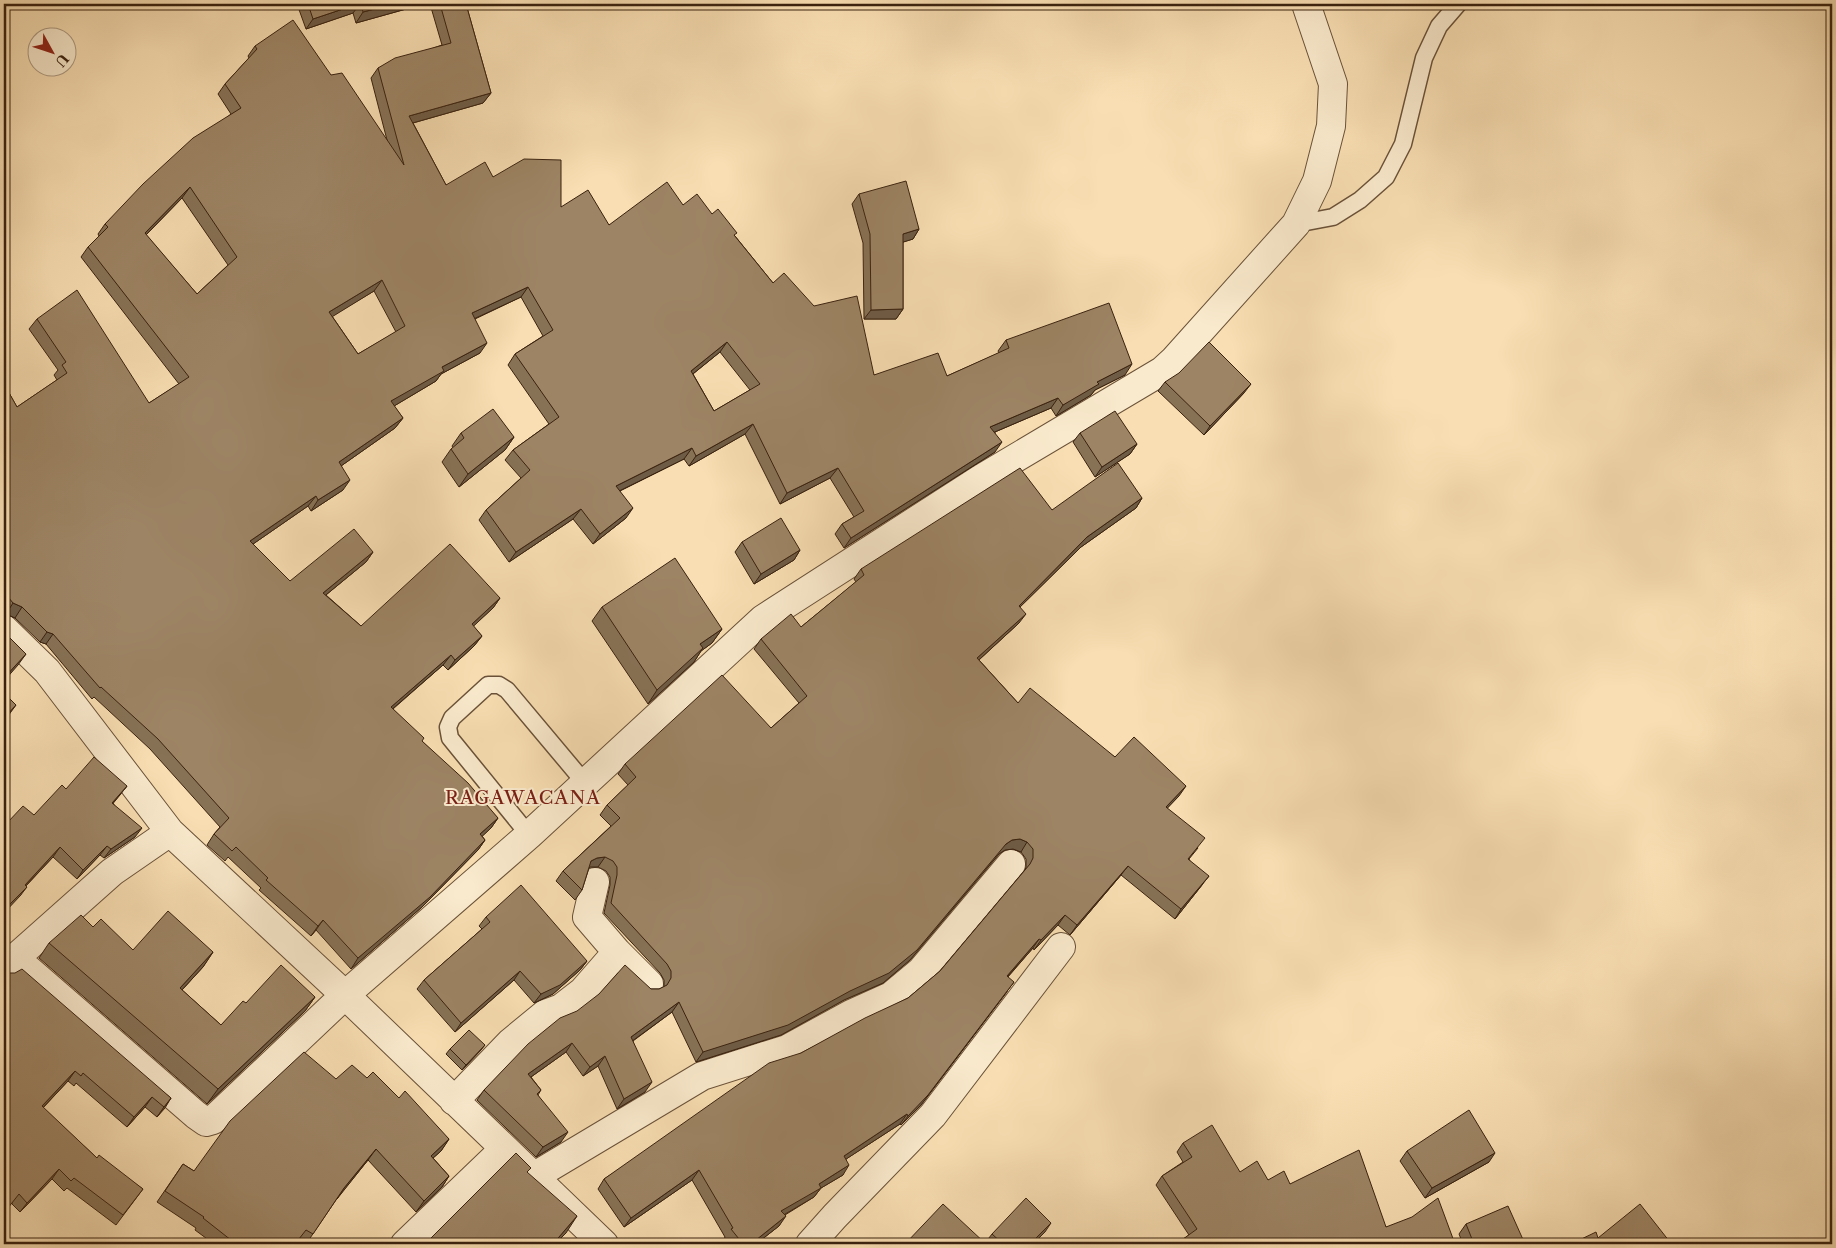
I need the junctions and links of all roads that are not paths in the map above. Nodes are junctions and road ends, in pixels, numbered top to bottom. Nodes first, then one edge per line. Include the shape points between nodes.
1 (1306, 4) edge
2 (1458, 4) edge
3 (1296, 224) junction
4 (4, 629) edge
5 (585, 783) junction
6 (170, 832) junction
7 (529, 835) junction
8 (1011, 864) dead end
9 (595, 882) dead end
10 (1061, 947) dead end
11 (617, 952) junction
12 (9, 963) edge
13 (649, 984) edge
14 (345, 995) junction
15 (454, 1101) junction
16 (504, 1150) junction
17 (532, 1177) junction
18 (405, 1244) edge
19 (604, 1244) edge
20 (810, 1244) edge

1 - 3 street via 1333,84 1331,126 1317,181
2 - 3 lane via 1438,26 1424,58 1403,144 1386,176 1360,200 1332,217
3 - 5 street via 1162,371 982,478 762,619
4 - 6 street via 47,671
5 - 7 street
5 - 7 lane via 507,690 499,685 488,685 452,718 448,727 450,738
6 - 12 street via 112,872
6 - 14 street
7 - 14 street
8 - 17 street via 921,971 891,996 787,1049 702,1076
9 - 11 street via 587,917
10 - 20 street via 934,1115
11 - 13 street
11 - 15 street via 583,990 562,1008 545,1014 511,1042
12 - 14 street via 206,1122 213,1120
14 - 15 street
15 - 16 street
16 - 17 street
16 - 18 street
17 - 19 street

